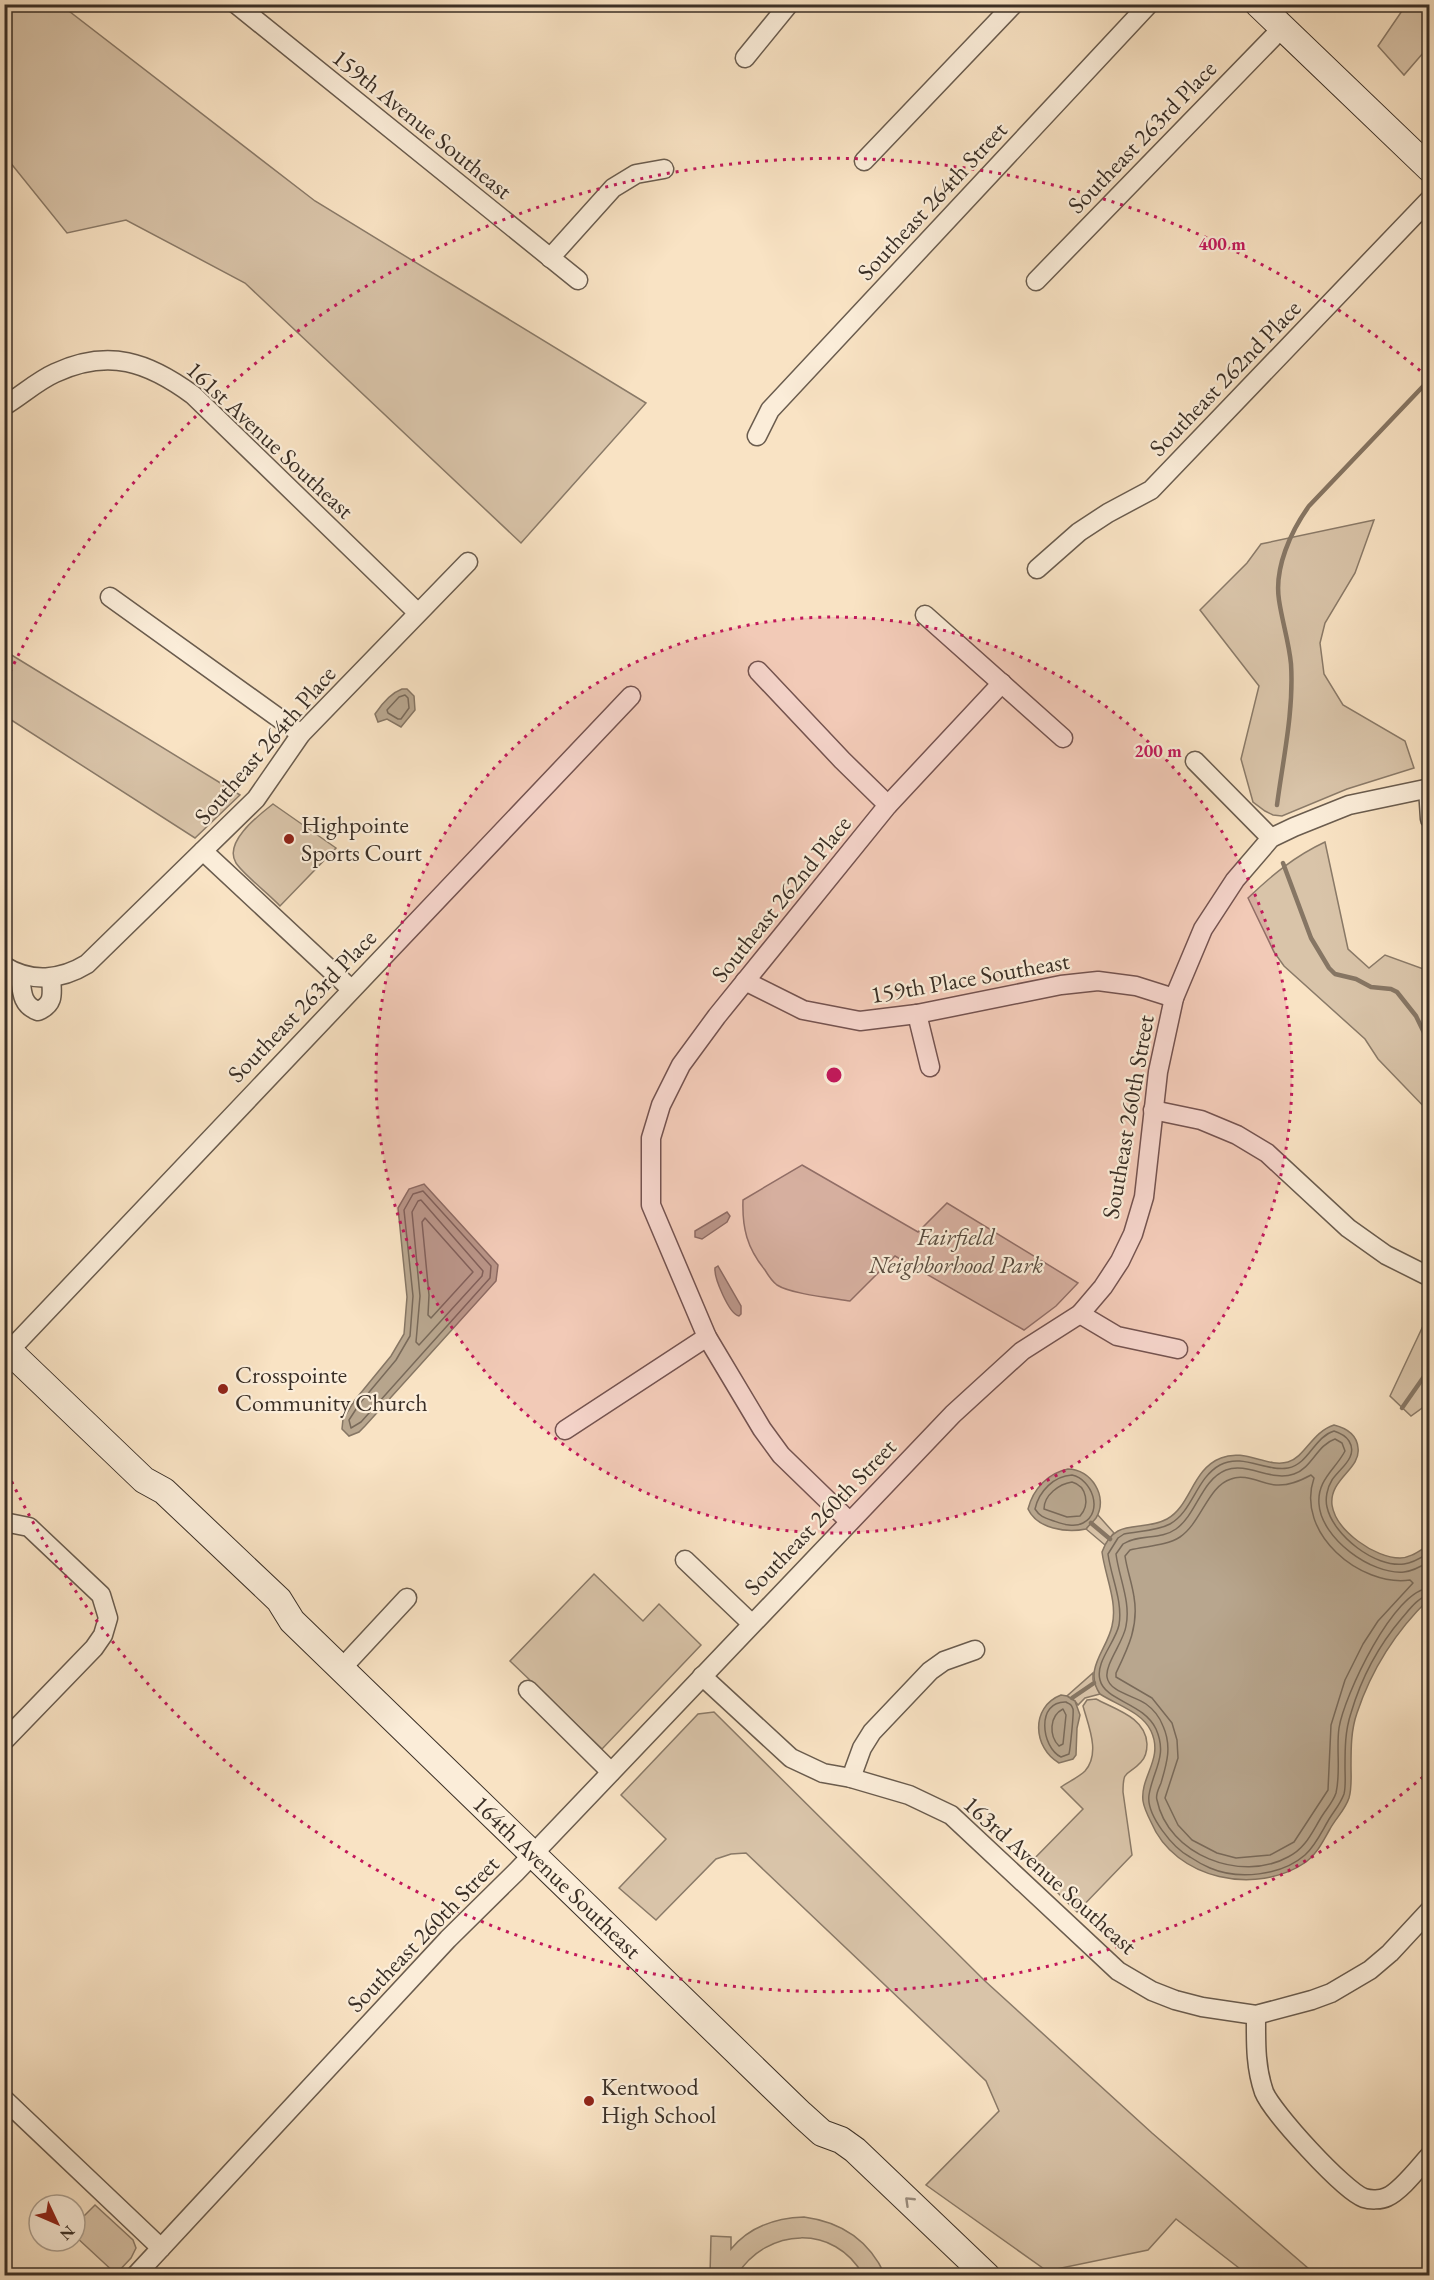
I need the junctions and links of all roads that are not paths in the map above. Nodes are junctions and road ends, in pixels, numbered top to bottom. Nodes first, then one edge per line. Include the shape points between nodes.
1 (236, 4) edge
2 (789, 4) edge
3 (1014, 4) edge
4 (1149, 4) edge
5 (1258, 4) edge
6 (1283, 27) junction
7 (745, 58) dead end
8 (864, 161) dead end
9 (664, 169) dead end
10 (1430, 169) edge
11 (1430, 199) edge
12 (550, 258) junction
13 (578, 280) dead end
14 (1036, 281) dead end
15 (4, 406) edge
16 (757, 436) dead end
17 (468, 562) dead end
18 (1037, 569) dead end
19 (110, 597) dead end
20 (417, 612) junction
21 (925, 615) dead end
22 (758, 671) dead end
23 (1002, 683) junction
24 (631, 696) dead end
25 (301, 734) junction
26 (1063, 738) dead end
27 (1195, 761) dead end
28 (1429, 788) edge
29 (888, 805) junction
30 (1430, 819) edge
31 (1271, 838) junction
32 (203, 851) junction
33 (18, 973) edge
34 (51, 978) junction
35 (745, 981) junction
36 (351, 989) junction
37 (1174, 998) junction
38 (917, 1014) junction
39 (930, 1067) dead end
40 (1153, 1110) junction
41 (1430, 1277) edge
42 (1080, 1314) junction
43 (707, 1337) junction
44 (7, 1348) edge
45 (1178, 1349) dead end
46 (565, 1430) dead end
47 (849, 1521) junction
48 (6, 1522) edge
49 (685, 1560) dead end
50 (407, 1598) dead end
51 (751, 1623) junction
52 (975, 1650) dead end
53 (341, 1669) junction
54 (702, 1676) junction
55 (528, 1690) dead end
56 (4, 1741) edge
57 (611, 1772) junction
58 (851, 1778) junction
59 (533, 1853) junction
60 (1430, 1910) edge
61 (1256, 2014) junction
62 (4, 2099) edge
63 (822, 2133) junction
64 (1430, 2156) edge
65 (161, 2248) junction
66 (135, 2276) edge
67 (962, 2276) edge
68 (987, 2276) edge

1 - 12 street, 159th Avenue Southeast
2 - 7 street
3 - 8 street
4 - 16 street, Southeast 264th Street via 770,410
5 - 6 street
6 - 10 street
6 - 14 street, Southeast 263rd Place
9 - 12 street via 636,174 613,188
11 - 18 street, Southeast 262nd Place via 1151,490 1079,532
12 - 13 street, 159th Avenue Southeast
15 - 20 street, 161st Avenue Southeast via 54,374 91,361 122,361 151,369 193,395
17 - 20 street, Southeast 264th Place
19 - 25 street
20 - 25 street, Southeast 264th Place
21 - 23 street
22 - 29 street
23 - 26 street
23 - 29 street, Southeast 262nd Place
24 - 36 street, Southeast 263rd Place
25 - 32 street, Southeast 264th Place via 256,799
27 - 31 street
28 - 30 street
28 - 31 street, Southeast 260th Street via 1349,805
29 - 35 street, Southeast 262nd Place
31 - 37 street, Southeast 260th Street via 1235,880 1203,929
32 - 34 street, Southeast 264th Place via 87,964 72,974
32 - 36 street
33 - 34 street, Southeast 264th Place
33 - 34 street via 26,1005 38,1011 52,999
35 - 38 street, 159th Place Southeast via 803,1010 828,1016 860,1021
35 - 43 street, Southeast 262nd Place via 681,1065 661,1105 651,1138 651,1205
36 - 44 street, Southeast 263rd Place
37 - 38 street, 159th Place Southeast via 1136,986 1098,981
37 - 40 street, Southeast 260th Street
38 - 39 street
40 - 41 street via 1201,1120 1268,1154 1347,1228 1386,1255
40 - 42 street, Southeast 260th Street via 1144,1197 1133,1234 1103,1287
42 - 45 street via 1116,1336
42 - 47 street, Southeast 260th Street via 1022,1352 969,1397
43 - 46 street
43 - 47 street, Southeast 262nd Place via 781,1455
44 - 53 street, 164th Avenue Southeast via 144,1480 164,1491 271,1592 292,1621
47 - 51 street, Southeast 260th Street
48 - 56 street via 29,1527 101,1595 108,1618 94,1648
49 - 51 street
50 - 53 street
51 - 54 street, Southeast 260th Street
52 - 58 street via 944,1661 930,1671 872,1732
53 - 59 street, 164th Avenue Southeast
54 - 57 street, Southeast 260th Street
54 - 58 street, 163rd Avenue Southeast via 791,1758 823,1773
55 - 57 street
57 - 59 street, Southeast 260th Street
58 - 61 street, 163rd Avenue Southeast via 909,1795 951,1815 1133,1981 1175,2000
59 - 63 street, 164th Avenue Southeast
59 - 65 street, Southeast 260th Street
60 - 61 street via 1390,1953 1351,1982 1312,2000
61 - 64 street via 1256,2064 1265,2094 1278,2115 1348,2188 1364,2198 1387,2197
62 - 65 street
63 - 67 street, 164th Avenue Southeast via 828,2149
68 -> 63 street, 164th Avenue Southeast via 855,2150
65 - 66 street, Southeast 260th Street

